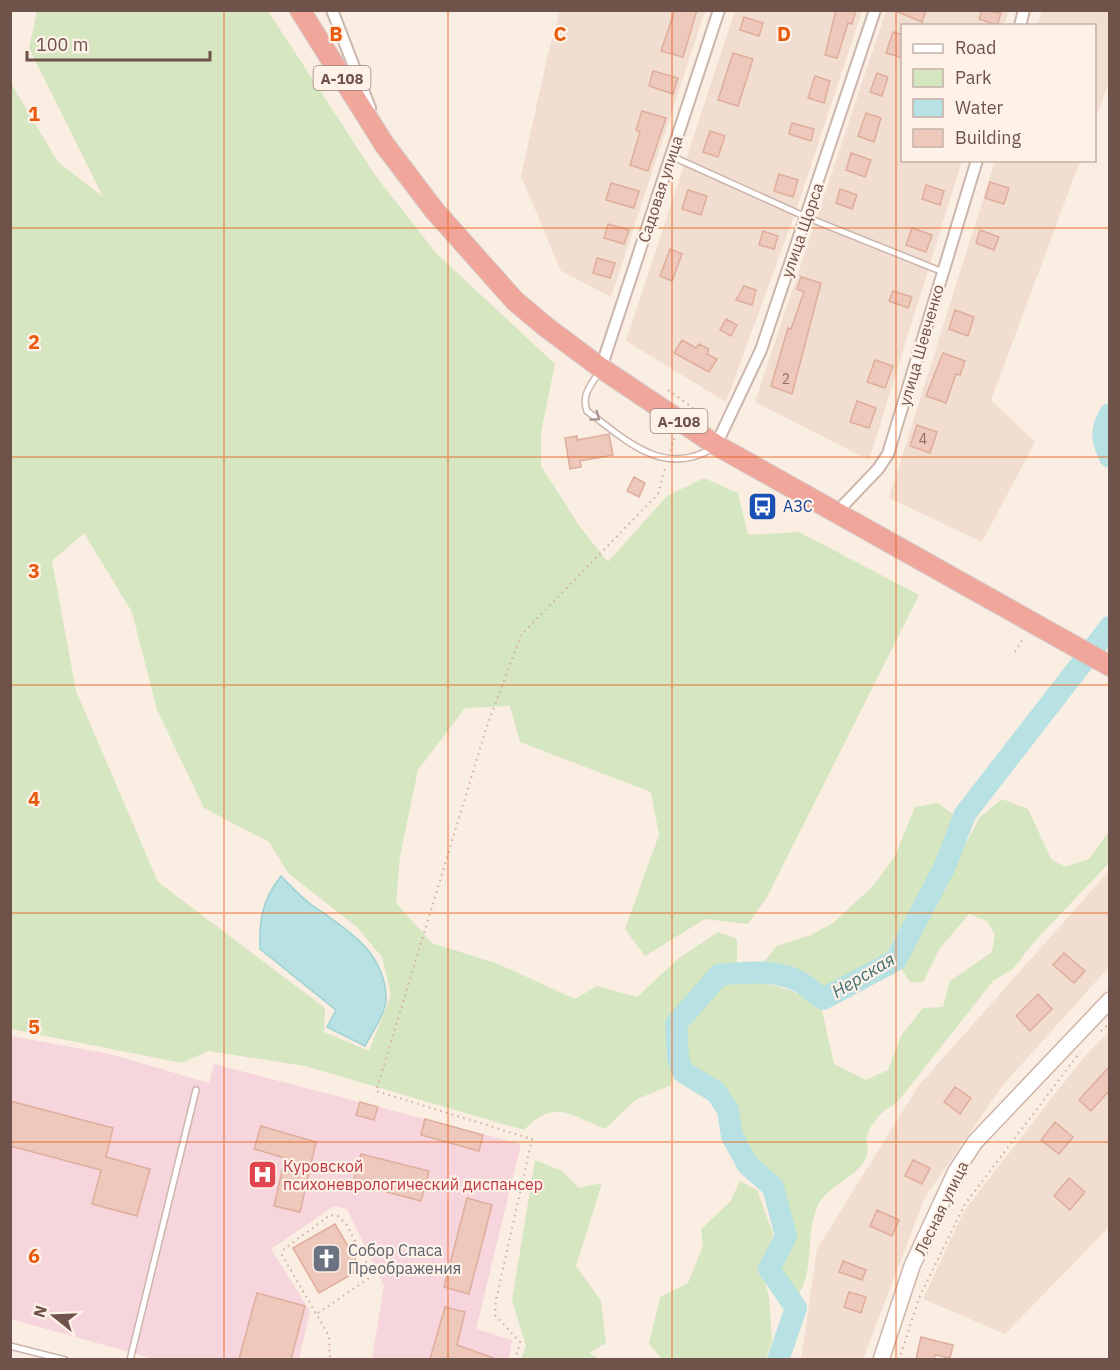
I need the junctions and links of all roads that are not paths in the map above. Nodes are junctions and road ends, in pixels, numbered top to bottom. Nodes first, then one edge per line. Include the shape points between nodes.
1 (300, 10) edge
2 (332, 10) edge
3 (719, 10) edge
4 (875, 10) edge
5 (384, 144) junction
6 (671, 156) junction
7 (976, 162) edge
8 (806, 218) junction
9 (942, 272) junction
10 (601, 368) junction
11 (716, 446) junction
12 (835, 514) junction
13 (1110, 666) edge
14 (1110, 1000) edge
15 (196, 1090) dead end
16 (10, 1346) edge
17 (65, 1359) edge
18 (130, 1359) edge
19 (881, 1359) edge

1 - 5 highway, А-108
2 - 5 street
3 - 6 street, Садовая улица
4 - 8 street, улица Щорса
5 - 10 highway, А-108 via 434,210 515,301
6 - 8 lane
6 - 10 street, Садовая улица
7 - 9 street, улица Шевченко
8 - 9 lane
8 - 11 street, улица Щорса via 761,350
9 - 12 street, улица Шевченко via 888,454
10 - 11 highway, А-108
10 -> 11 lane via 586,393 587,411 637,447 668,459 695,459
11 - 12 highway, А-108
12 - 13 highway, А-108
14 - 19 main road, Лесная улица via 975,1142 956,1171 912,1266
15 - 18 lane
16 - 17 lane

